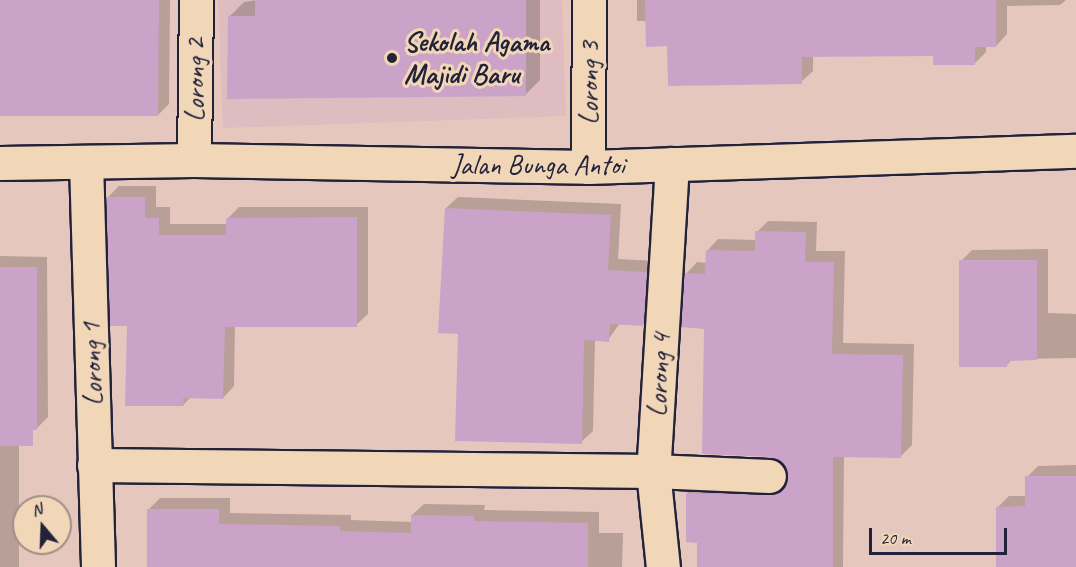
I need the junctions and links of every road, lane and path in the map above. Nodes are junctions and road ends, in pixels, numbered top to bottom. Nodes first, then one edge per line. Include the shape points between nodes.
1 (196, 0) edge
2 (589, 0) edge
3 (1076, 151) edge
4 (194, 160) junction
5 (86, 162) junction
6 (0, 163) edge
7 (672, 164) junction
8 (588, 167) junction
9 (94, 465) junction
10 (653, 471) junction
11 (770, 476) dead end
12 (98, 567) edge
13 (663, 567) edge

1 - 4 street, Lorong 2
2 - 8 street, Lorong 3
3 - 7 street, Jalan Bunga Antoi
4 - 5 street, Jalan Bunga Antoi
4 - 8 street, Jalan Bunga Antoi
5 - 6 street, Jalan Bunga Antoi
5 - 9 street, Lorong 1
7 - 8 street, Jalan Bunga Antoi
7 - 10 street, Lorong 4
9 - 10 street
9 - 12 street, Lorong 1
10 - 11 street
10 - 13 street, Lorong 4

